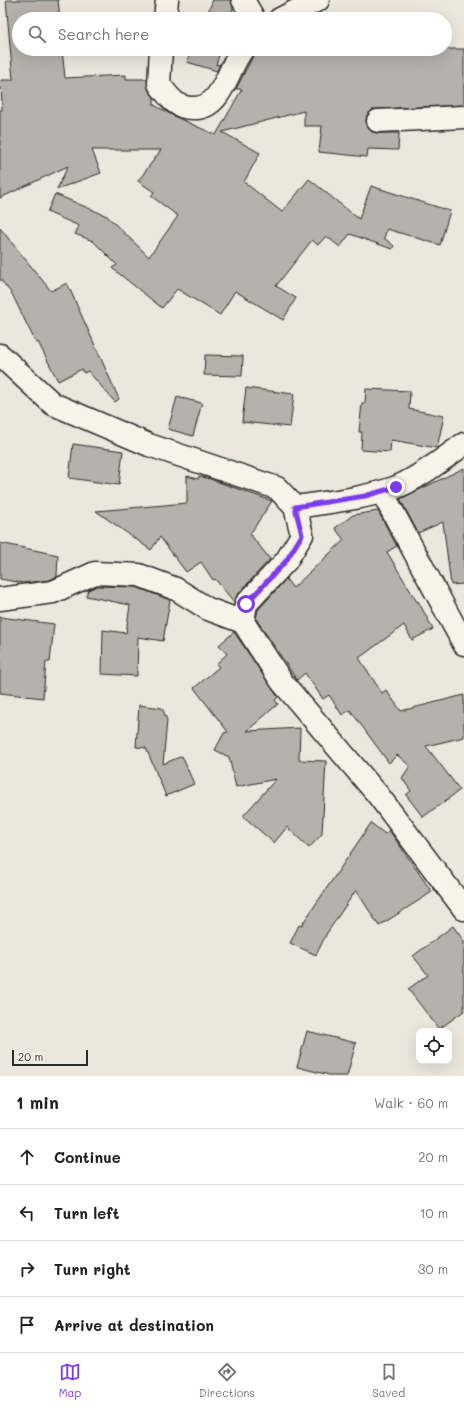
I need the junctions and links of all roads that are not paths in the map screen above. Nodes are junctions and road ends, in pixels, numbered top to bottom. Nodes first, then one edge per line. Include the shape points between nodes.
1 (167, 0) edge
2 (243, 0) edge
3 (318, 0) edge
4 (165, 12) edge
5 (250, 12) edge
6 (294, 12) edge
7 (161, 56) edge
8 (239, 56) edge
9 (464, 117) edge
10 (378, 121) dead end
11 (0, 355) edge
12 (464, 444) edge
13 (382, 492) junction
14 (295, 507) junction
15 (0, 599) edge
16 (243, 622) junction
17 (464, 644) edge
18 (464, 909) edge

1 - 4 street
2 - 5 street
3 - 6 street
7 - 8 street via 159,84 170,98 183,108 201,109 215,100
9 - 10 street
11 - 14 street via 53,404 149,445 277,488
12 - 13 street via 440,462
13 - 14 street
13 - 17 street
14 - 16 street via 302,535 286,561 246,604
15 - 16 street via 53,592 95,573 139,575 176,589 208,609
16 - 18 street via 282,682 378,795

